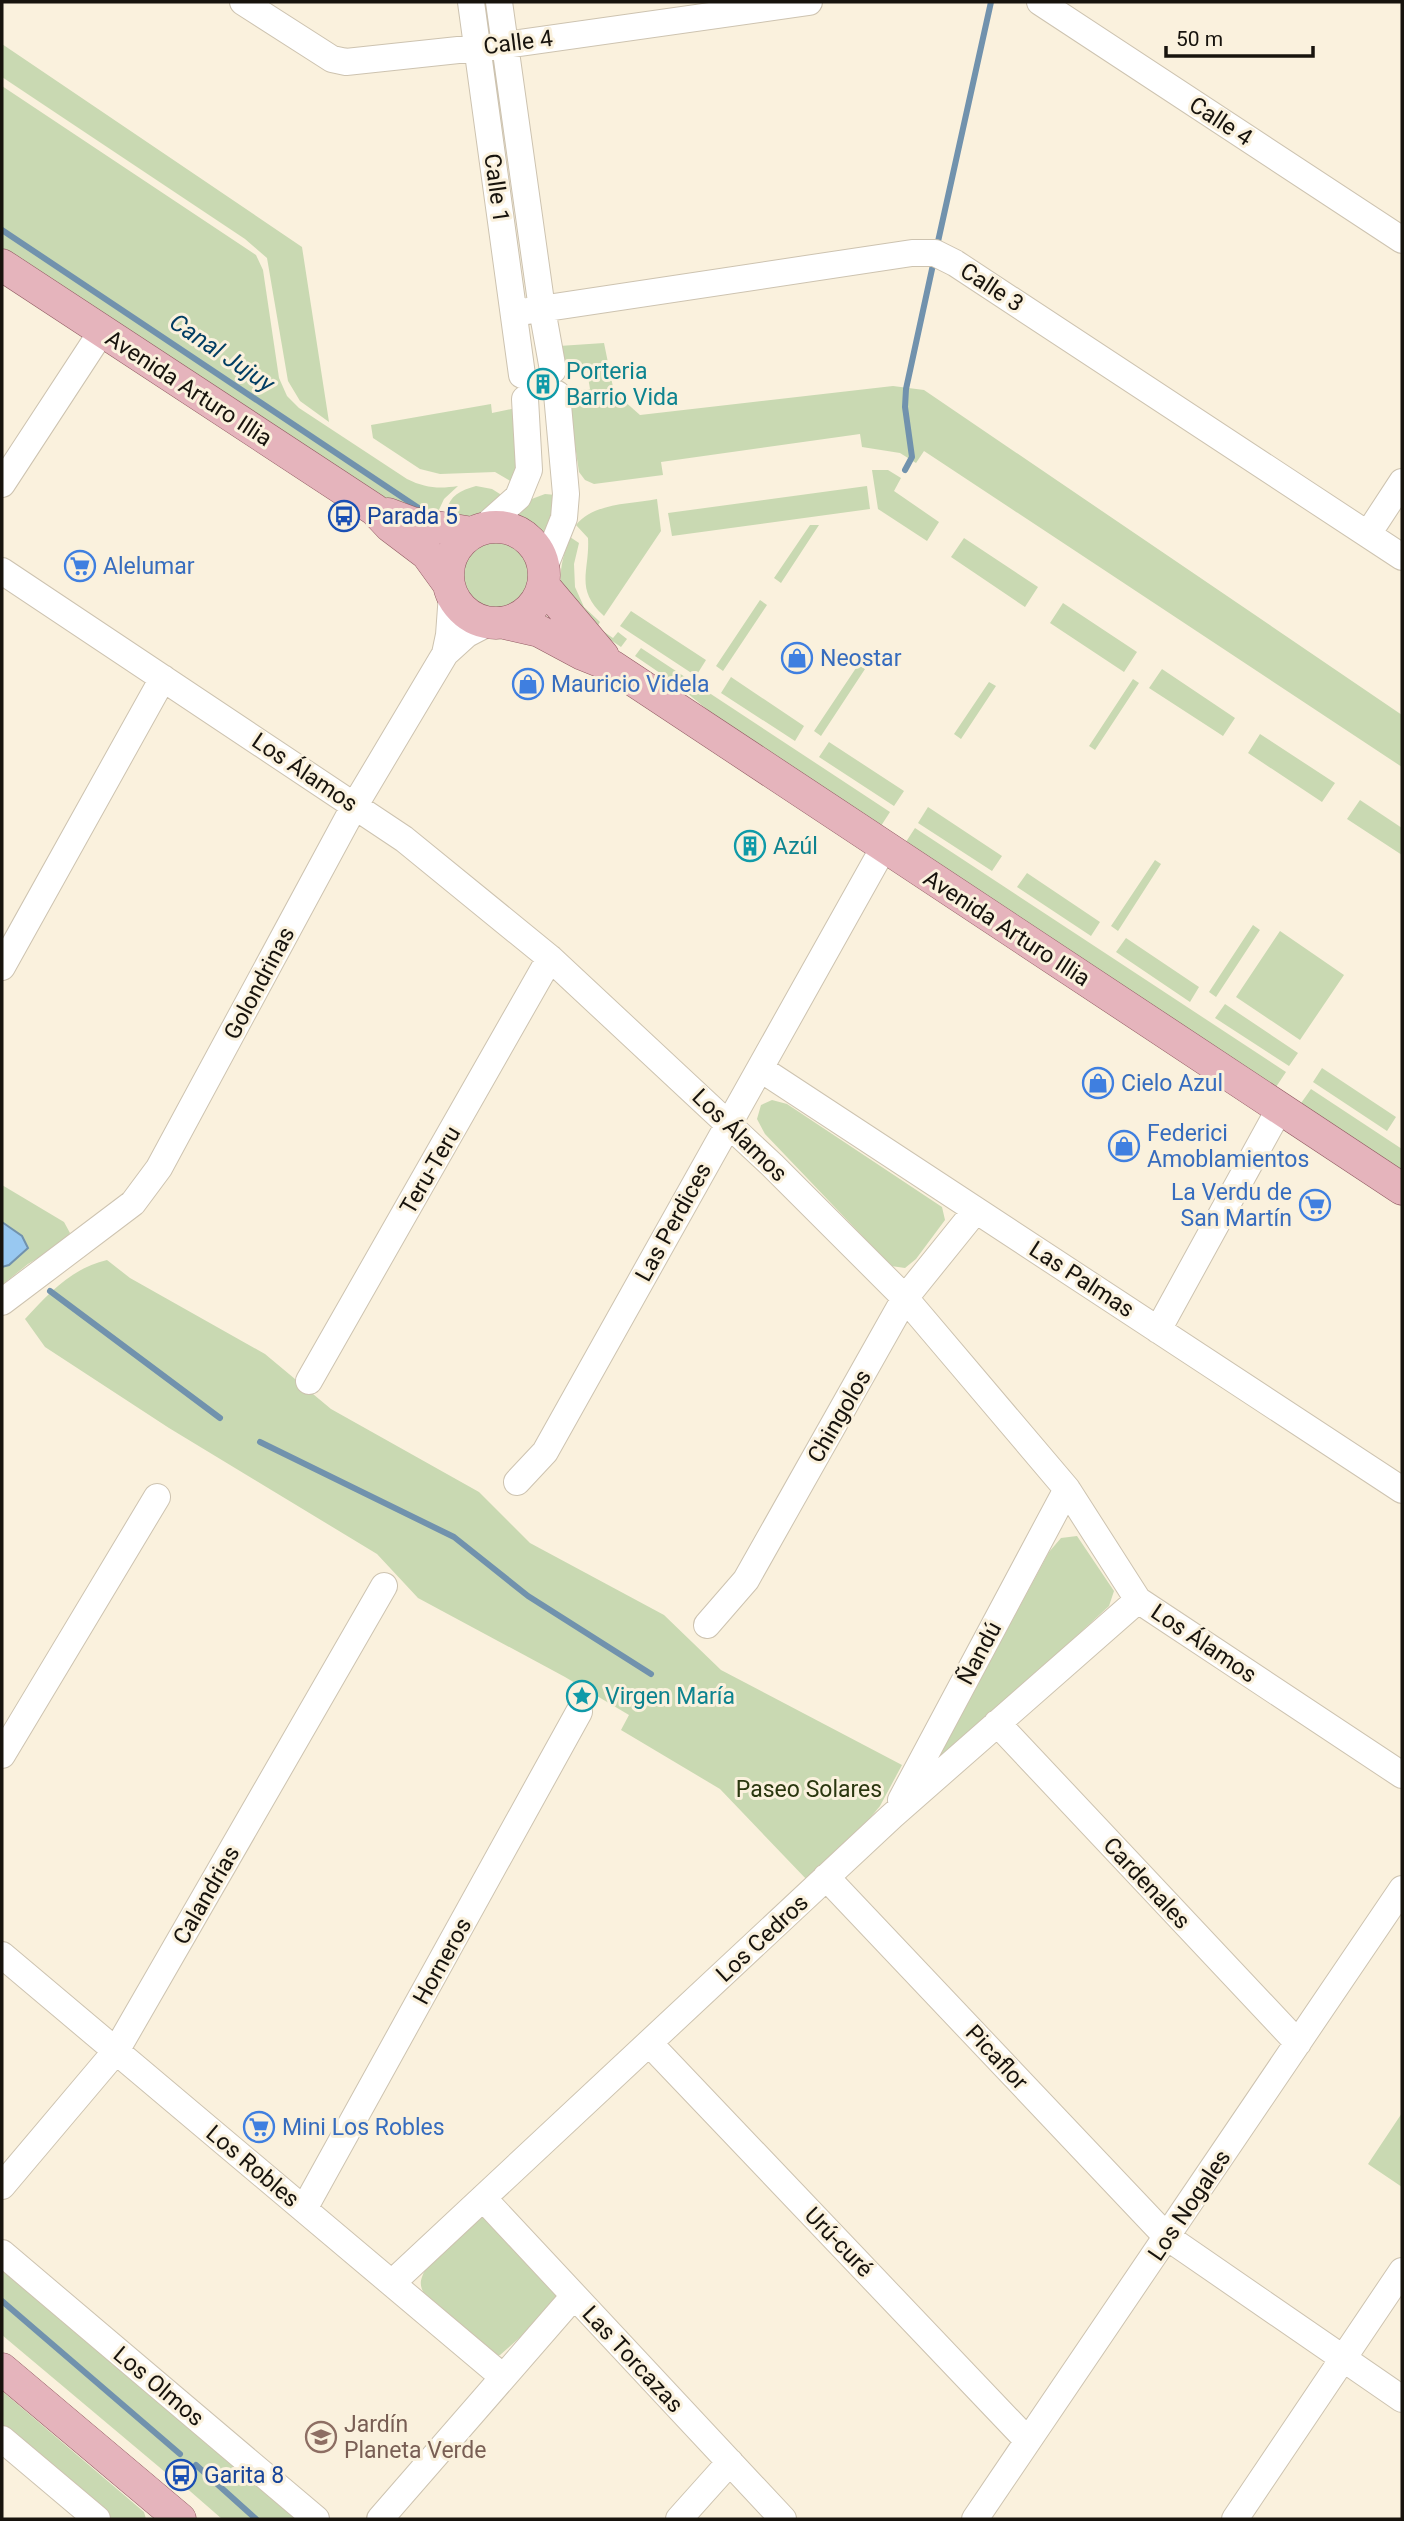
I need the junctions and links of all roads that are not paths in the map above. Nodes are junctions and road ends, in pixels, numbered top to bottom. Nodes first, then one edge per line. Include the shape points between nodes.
1 (243, 2) edge
2 (471, 2) edge
3 (499, 2) edge
4 (809, 2) edge
5 (1040, 2) edge
6 (505, 45) junction
7 (477, 48) junction
8 (1402, 240) edge
9 (2, 265) edge
10 (542, 309) junction
11 (514, 313) junction
12 (102, 331) junction
13 (556, 394) junction
14 (524, 398) junction
15 (1402, 482) edge
16 (2, 484) edge
17 (375, 510) junction
18 (477, 531) junction
19 (1368, 534) junction
20 (1402, 557) edge
21 (2, 571) edge
22 (543, 577) junction
23 (450, 589) junction
24 (496, 622) junction
25 (445, 654) junction
26 (612, 666) junction
27 (163, 678) junction
28 (355, 805) junction
29 (884, 847) junction
30 (550, 958) junction
31 (2, 967) edge
32 (761, 1069) junction
33 (1280, 1108) junction
34 (727, 1124) junction
35 (1402, 1189) edge
36 (976, 1210) junction
37 (905, 1298) junction
38 (2, 1302) edge
39 (1158, 1330) junction
40 (309, 1381) dead end
41 (517, 1482) dead end
42 (1067, 1489) junction
43 (1402, 1490) edge
44 (157, 1497) dead end
45 (384, 1586) dead end
46 (1138, 1600) junction
47 (707, 1625) dead end
48 (579, 1712) dead end
49 (997, 1723) junction
50 (2, 1755) edge
51 (1402, 1775) edge
52 (892, 1816) junction
53 (826, 1877) junction
54 (1402, 1889) edge
55 (2, 1955) edge
56 (649, 2043) junction
57 (1298, 2043) junction
58 (116, 2051) junction
59 (2, 2186) edge
60 (483, 2198) junction
61 (304, 2209) junction
62 (1167, 2237) junction
63 (2, 2253) edge
64 (1402, 2271) edge
65 (392, 2283) junction
66 (574, 2295) junction
67 (1343, 2358) junction
68 (2, 2369) edge
69 (503, 2377) junction
70 (1402, 2399) edge
71 (2, 2440) edge
72 (1028, 2441) junction
73 (730, 2462) junction
74 (177, 2518) edge
75 (97, 2519) edge
76 (316, 2519) edge
77 (380, 2519) edge
78 (679, 2519) edge
79 (783, 2519) edge
80 (975, 2519) edge
81 (1235, 2519) edge

1 - 7 street, Calle 4 via 332,59 346,62
2 - 7 street, Calle 1
3 - 6 street, Calle 1
4 - 6 street, Calle 4
5 - 8 street, Calle 4
6 - 7 street, Calle 4
6 - 10 street, Calle 1
7 - 11 street, Calle 1
9 - 12 main road, Avenida Arturo Illia
10 - 11 street, Calle 3
10 - 13 street, Calle 1
10 - 19 street, Calle 3 via 935,253
11 - 14 street, Calle 1
12 - 16 street
12 - 17 main road, Avenida Arturo Illia
13 - 14 street
13 - 22 street, Calle 1 via 566,494 564,519
14 - 18 street, Calle 1 via 529,470 522,492
15 - 19 street
17 - 18 main road, Avenida Arturo Illia via 412,523
17 - 23 main road, Avenida Arturo Illia via 436,563
18 - 22 main road via 499,527 528,540 538,553
18 - 23 main road via 457,546 449,564
19 - 20 street, Calle 3
21 - 27 street, Los Álamos
22 - 24 main road via 536,603 522,615
22 - 26 main road, Avenida Arturo Illia via 562,611
23 - 24 main road via 460,607 473,617
23 - 25 street, Golondrinas
24 - 25 street, Golondrinas via 467,635
24 - 26 main road, Avenida Arturo Illia via 539,631
25 - 28 street, Golondrinas
26 - 29 main road, Avenida Arturo Illia
27 - 28 street, Los Álamos
27 - 31 street
28 - 30 street, Los Álamos
28 - 38 street, Golondrinas via 159,1167 133,1203
29 - 32 street, Las Perdices
29 - 33 main road, Avenida Arturo Illia
30 - 34 street, Los Álamos
30 - 40 street, Teru-Teru
32 - 34 street, Las Perdices
32 - 36 street, Las Palmas
33 - 35 main road, Avenida Arturo Illia
33 - 39 street
34 - 37 street, Los Álamos
34 - 41 street, Las Perdices via 545,1452
36 - 37 street, Chingolos
36 - 39 street, Las Palmas
37 - 42 street, Los Álamos
37 - 47 street, Chingolos via 746,1580
39 - 43 street, Las Palmas
42 - 46 street, Los Álamos
42 - 52 street, Ñandú
44 - 50 street
45 - 58 street, Calandrias
46 - 49 street, Los Cedros
46 - 51 street, Los Álamos
48 - 61 street, Horneros
49 - 52 street, Los Cedros
49 - 57 street, Cardenales
52 - 53 street, Los Cedros
53 - 56 street, Los Cedros
53 - 62 street, Picaflor
54 - 57 street, Los Nogales
55 - 58 street, Los Robles
56 - 60 street, Los Cedros
56 - 72 street, Urú-curé
57 - 62 street, Los Nogales
58 - 59 street, Calandrias
58 - 61 street, Los Robles
60 - 65 street, Los Cedros
60 - 66 street, Las Torcazas
61 - 65 street, Los Robles
62 - 67 street, Picaflor
62 - 72 street, Los Nogales
63 - 76 street, Los Olmos
64 - 67 street
65 - 69 street, Los Robles
66 - 69 street
66 - 73 street, Las Torcazas
67 - 70 street, Picaflor
67 - 81 street
68 - 74 main road
69 - 77 street
71 - 75 street
72 - 80 street, Los Nogales
73 - 78 street
73 - 79 street, Las Torcazas

